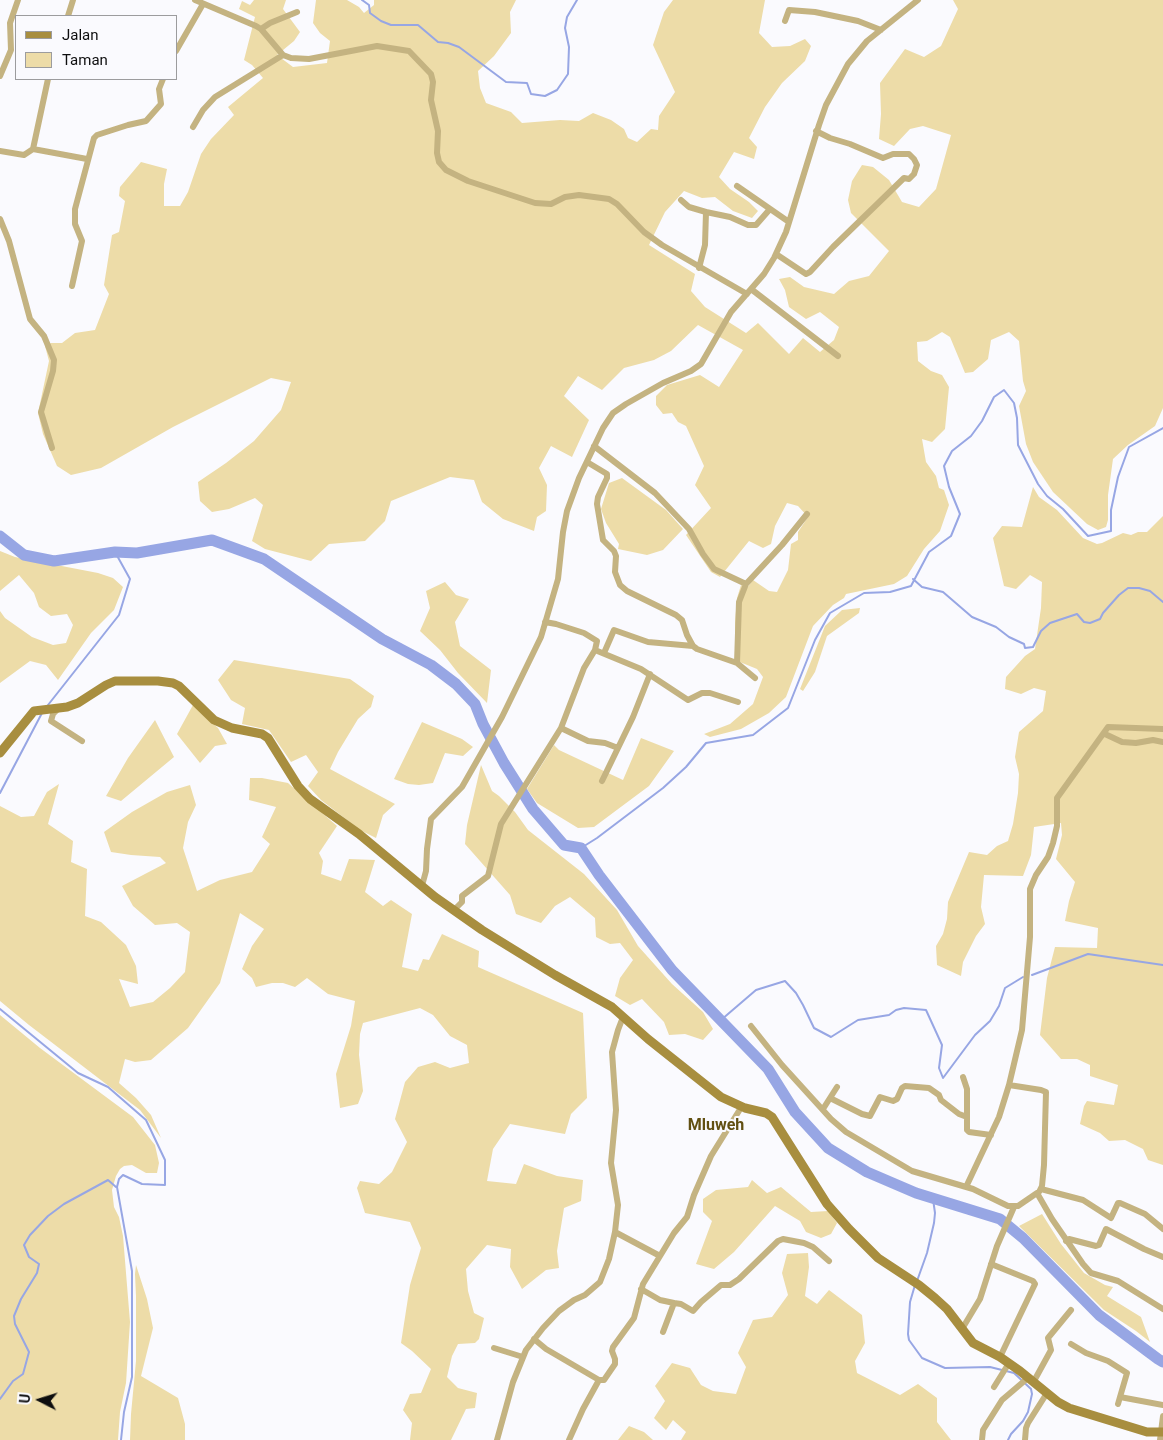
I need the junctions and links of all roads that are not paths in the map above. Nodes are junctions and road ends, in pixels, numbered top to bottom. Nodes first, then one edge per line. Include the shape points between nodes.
1 (18, 0) edge
2 (73, 0) edge
3 (195, 0) edge
4 (918, 0) edge
5 (203, 4) junction
6 (297, 12) dead end
7 (68, 15) edge
8 (785, 20) dead end
9 (261, 29) junction
10 (881, 30) junction
11 (178, 48) edge
12 (283, 55) junction
13 (0, 76) edge
14 (48, 80) edge
15 (163, 80) edge
16 (193, 127) dead end
17 (816, 131) junction
18 (33, 149) junction
19 (0, 151) edge
20 (87, 159) junction
21 (737, 186) dead end
22 (681, 200) dead end
23 (770, 209) junction
24 (706, 212) junction
25 (0, 218) edge
26 (789, 222) junction
27 (776, 254) junction
28 (699, 268) junction
29 (72, 286) dead end
30 (749, 291) junction
31 (838, 356) dead end
32 (594, 446) junction
33 (52, 448) dead end
34 (587, 462) junction
35 (807, 514) dead end
36 (746, 584) junction
37 (545, 622) junction
38 (694, 646) junction
39 (595, 650) junction
40 (604, 653) junction
41 (737, 663) junction
42 (650, 674) junction
43 (755, 678) dead end
44 (738, 702) dead end
45 (57, 708) junction
46 (561, 728) junction
47 (1163, 729) edge
48 (1105, 734) junction
49 (82, 742) dead end
50 (1163, 742) edge
51 (618, 748) junction
52 (0, 753) edge
53 (602, 781) dead end
54 (420, 885) junction
55 (454, 911) junction
56 (627, 1020) junction
57 (751, 1026) dead end
58 (963, 1078) dead end
59 (1009, 1085) junction
60 (837, 1087) dead end
61 (830, 1098) junction
62 (742, 1106) junction
63 (823, 1109) junction
64 (967, 1117) junction
65 (991, 1135) junction
66 (966, 1187) junction
67 (1039, 1191) junction
68 (1013, 1210) junction
69 (1111, 1218) junction
70 (1106, 1229) junction
71 (1163, 1229) edge
72 (615, 1232) junction
73 (1066, 1241) junction
74 (660, 1256) junction
75 (1163, 1257) edge
76 (829, 1261) dead end
77 (991, 1264) junction
78 (641, 1289) junction
79 (674, 1303) junction
80 (1163, 1309) edge
81 (1071, 1310) dead end
82 (962, 1329) junction
83 (663, 1332) dead end
84 (534, 1339) junction
85 (1071, 1344) dead end
86 (494, 1348) dead end
87 (523, 1357) junction
88 (1000, 1357) junction
89 (1007, 1365) junction
90 (599, 1380) junction
91 (1028, 1380) junction
92 (994, 1387) dead end
93 (1048, 1393) junction
94 (1163, 1405) edge
95 (1163, 1416) edge
96 (1162, 1435) edge
97 (496, 1440) edge
98 (570, 1440) edge
99 (982, 1440) edge
100 (1025, 1440) edge

1 - 13 street via 10,23 11,50
2 - 7 street
3 - 5 street
4 - 10 street
5 - 9 street
5 - 11 street
6 - 9 street
8 - 10 street via 789,10 815,12 858,21
9 - 12 street
10 - 17 street via 848,64
12 - 16 street via 214,97
12 - 28 street via 299,60 377,46 409,50 432,74 431,100 438,131 437,153 446,170 468,181 535,203 552,204 580,195 609,199 644,232
14 - 18 street
15 - 20 street via 159,90 161,104 146,121 95,136
17 - 26 street
17 - 27 street via 883,158 909,154 917,165 914,174 904,178 810,272 806,274
18 - 19 street via 24,155
18 - 20 street
20 - 29 street via 75,209 75,224 82,241
21 - 23 street
22 - 24 street
23 - 24 street via 756,225
23 - 26 street
24 - 28 street via 705,245
25 - 33 street via 30,319 44,336 54,360 41,412
26 - 27 street
27 - 30 street
28 - 30 street
30 - 31 street
30 - 32 street via 731,312 701,364 613,413
32 - 34 street
32 - 36 street via 655,493 689,530 714,569
34 - 37 street via 567,511 558,579
34 - 38 street via 607,474 597,504 603,540 616,556 618,581 628,591 682,620
35 - 36 street
36 - 41 street via 738,608
37 - 39 street via 584,633 597,641
37 - 54 street via 502,717 460,790 433,816 426,871
38 - 40 street via 648,642 614,630
38 - 41 street
39 - 40 street
39 - 46 street via 584,668
40 - 42 street
41 - 43 street
42 - 44 street via 688,700 710,693
42 - 51 street
45 - 49 street via 51,722
45 - 52 street via 36,710
45 - 54 street via 78,703 106,684 115,682 167,682 179,686 214,720 265,736 310,799 359,834
46 - 51 street via 588,741 605,742
46 - 55 street via 501,824 488,876 462,896 462,902
47 - 48 street via 1108,727
48 - 50 street via 1122,742
48 - 59 street via 1057,798 1057,826 1053,842 1030,889 1024,1019
51 - 53 street
54 - 55 street
55 - 56 street via 555,975 608,1004
56 - 62 street via 717,1095
56 - 72 street via 618,1030 612,1052 616,1110 611,1163 618,1205
57 - 63 street
58 - 64 street via 967,1089
59 - 65 street
59 - 67 street via 1046,1092 1045,1155
60 - 61 street
61 - 63 street
61 - 64 street via 870,1116 880,1097 893,1101 904,1086 929,1088 958,1114
62 - 74 street via 711,1156 687,1217
62 - 82 street via 772,1117 827,1204 857,1238 878,1258 947,1309
63 - 66 street via 846,1132 912,1171
64 - 65 street via 969,1132
65 - 66 street
66 - 68 street
67 - 68 street
67 - 69 street via 1083,1200
67 - 73 street
68 - 77 street
69 - 70 street
69 - 71 street via 1119,1203 1145,1214
70 - 73 street via 1096,1246
70 - 75 street
72 - 74 street
72 - 84 street via 600,1282 585,1295 566,1304
73 - 80 street via 1091,1273 1118,1282
74 - 78 street
76 - 79 street via 813,1247 784,1239 766,1251 739,1279 730,1285 721,1285 693,1312
77 - 82 street via 977,1306
77 - 88 street via 1035,1284
78 - 79 street via 660,1300
78 - 90 street via 634,1318 612,1347 615,1364 604,1380
79 - 83 street
81 - 91 street via 1048,1338 1052,1350
82 - 88 street via 973,1344
84 - 87 street
84 - 90 street
85 - 94 street via 1126,1373 1119,1400
86 - 87 street
87 - 97 street
88 - 89 street
89 - 91 street
89 - 92 street
90 - 98 street
91 - 93 street
91 - 99 street via 1002,1400 983,1430
93 - 96 street via 1058,1402 1083,1413
93 - 100 street via 1028,1422
95 - 96 street

